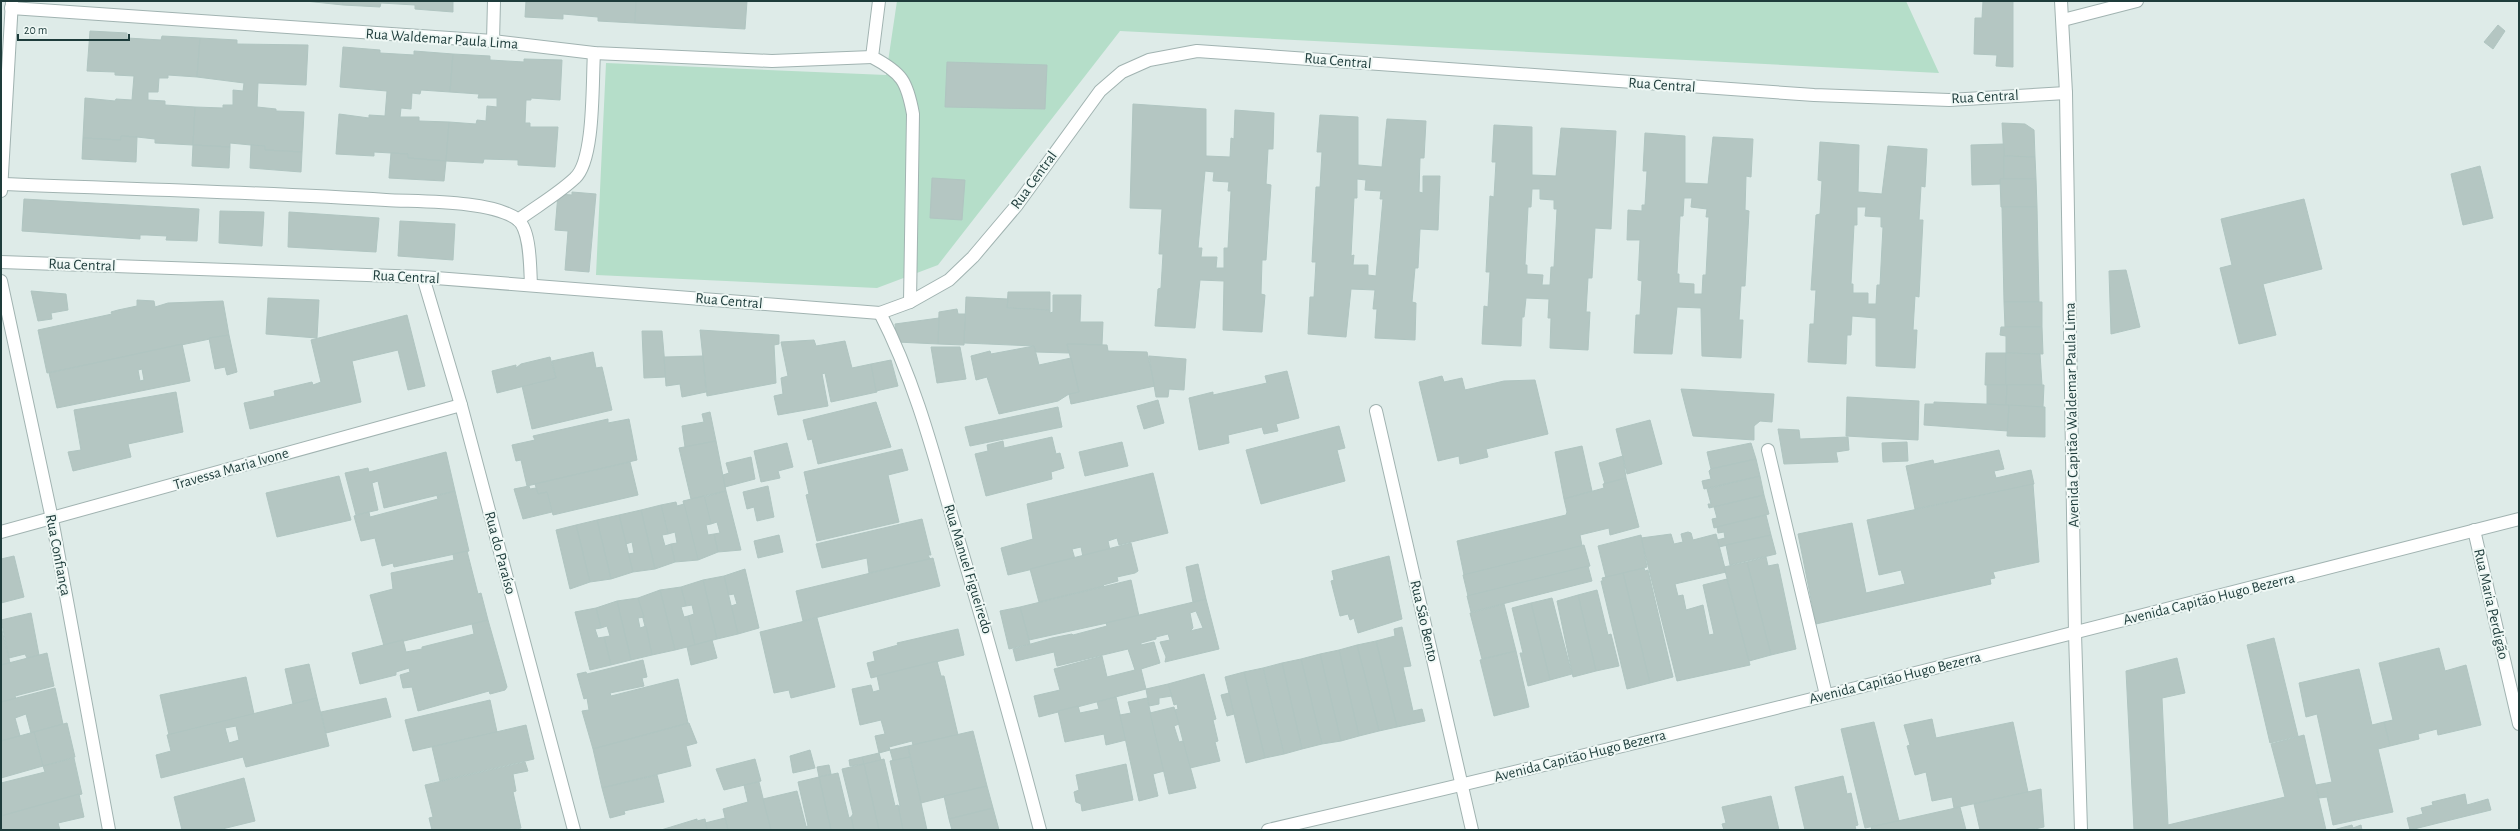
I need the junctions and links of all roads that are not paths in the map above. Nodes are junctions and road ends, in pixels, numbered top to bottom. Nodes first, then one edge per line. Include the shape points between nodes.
1 (494, 1) edge
2 (879, 1) edge
3 (2061, 1) edge
4 (2137, 1) edge
5 (11, 4) edge
6 (2062, 20) junction
7 (492, 41) junction
8 (594, 53) junction
9 (872, 57) junction
10 (2066, 93) junction
11 (1, 184) edge
12 (1, 191) edge
13 (518, 220) junction
14 (1, 262) edge
15 (423, 277) junction
16 (1, 281) edge
17 (531, 285) junction
18 (910, 302) junction
19 (880, 313) junction
20 (460, 405) junction
21 (1376, 411) dead end
22 (1768, 450) dead end
23 (52, 519) junction
24 (2519, 519) edge
25 (2474, 530) junction
26 (1, 532) edge
27 (2075, 633) junction
28 (1826, 696) junction
29 (2519, 724) edge
30 (1461, 786) junction
31 (108, 830) edge
32 (574, 830) edge
33 (1040, 830) edge
34 (1268, 830) edge
35 (1472, 830) edge
36 (2081, 830) edge

1 - 7 street
2 - 9 street
3 - 6 street, Avenida Capitão Waldemar Paula Lima
4 - 6 street
5 - 7 street, Rua Waldemar Paula Lima
5 - 11 street
6 - 10 street, Avenida Capitão Waldemar Paula Lima
7 - 8 street, Rua Waldemar Paula Lima
8 - 9 street, Rua Waldemar Paula Lima via 772,61
8 - 13 street via 589,143 585,165 576,178
9 - 18 street via 890,66 902,76 913,114
10 - 18 street, Rua Central via 1949,100 1838,96 1197,51 1149,60 1122,72 1100,91 1017,205 973,257 949,280
10 - 27 street, Avenida Capitão Waldemar Paula Lima
11 - 12 street
11 - 13 street via 288,194 465,205 501,211
13 - 17 street via 529,248
14 - 15 street, Rua Central
15 - 17 street, Rua Central
15 - 20 street, Rua do Paraíso
16 - 23 street, Rua Confiança
17 - 19 street, Rua Central
18 - 19 street, Rua Central
19 - 33 street, Rua Manuel Figueiredo via 895,343 926,429 999,675
20 - 23 street, Travessa Maria Ivone
20 - 32 street, Rua do Paraíso
21 - 30 street, Rua São Bento
22 - 28 street
23 - 26 street, Travessa Maria Ivone
23 - 31 street, Rua Confiança
24 - 25 street, Avenida Capitão Hugo Bezerra
25 - 27 street, Avenida Capitão Hugo Bezerra
25 - 29 street, Rua Maria Perdigão
27 - 28 street, Avenida Capitão Hugo Bezerra
27 - 36 street, Avenida Capitão Waldemar Paula Lima
28 - 30 street, Avenida Capitão Hugo Bezerra
30 - 34 street, Avenida Capitão Hugo Bezerra
30 - 35 street, Rua São Bento

